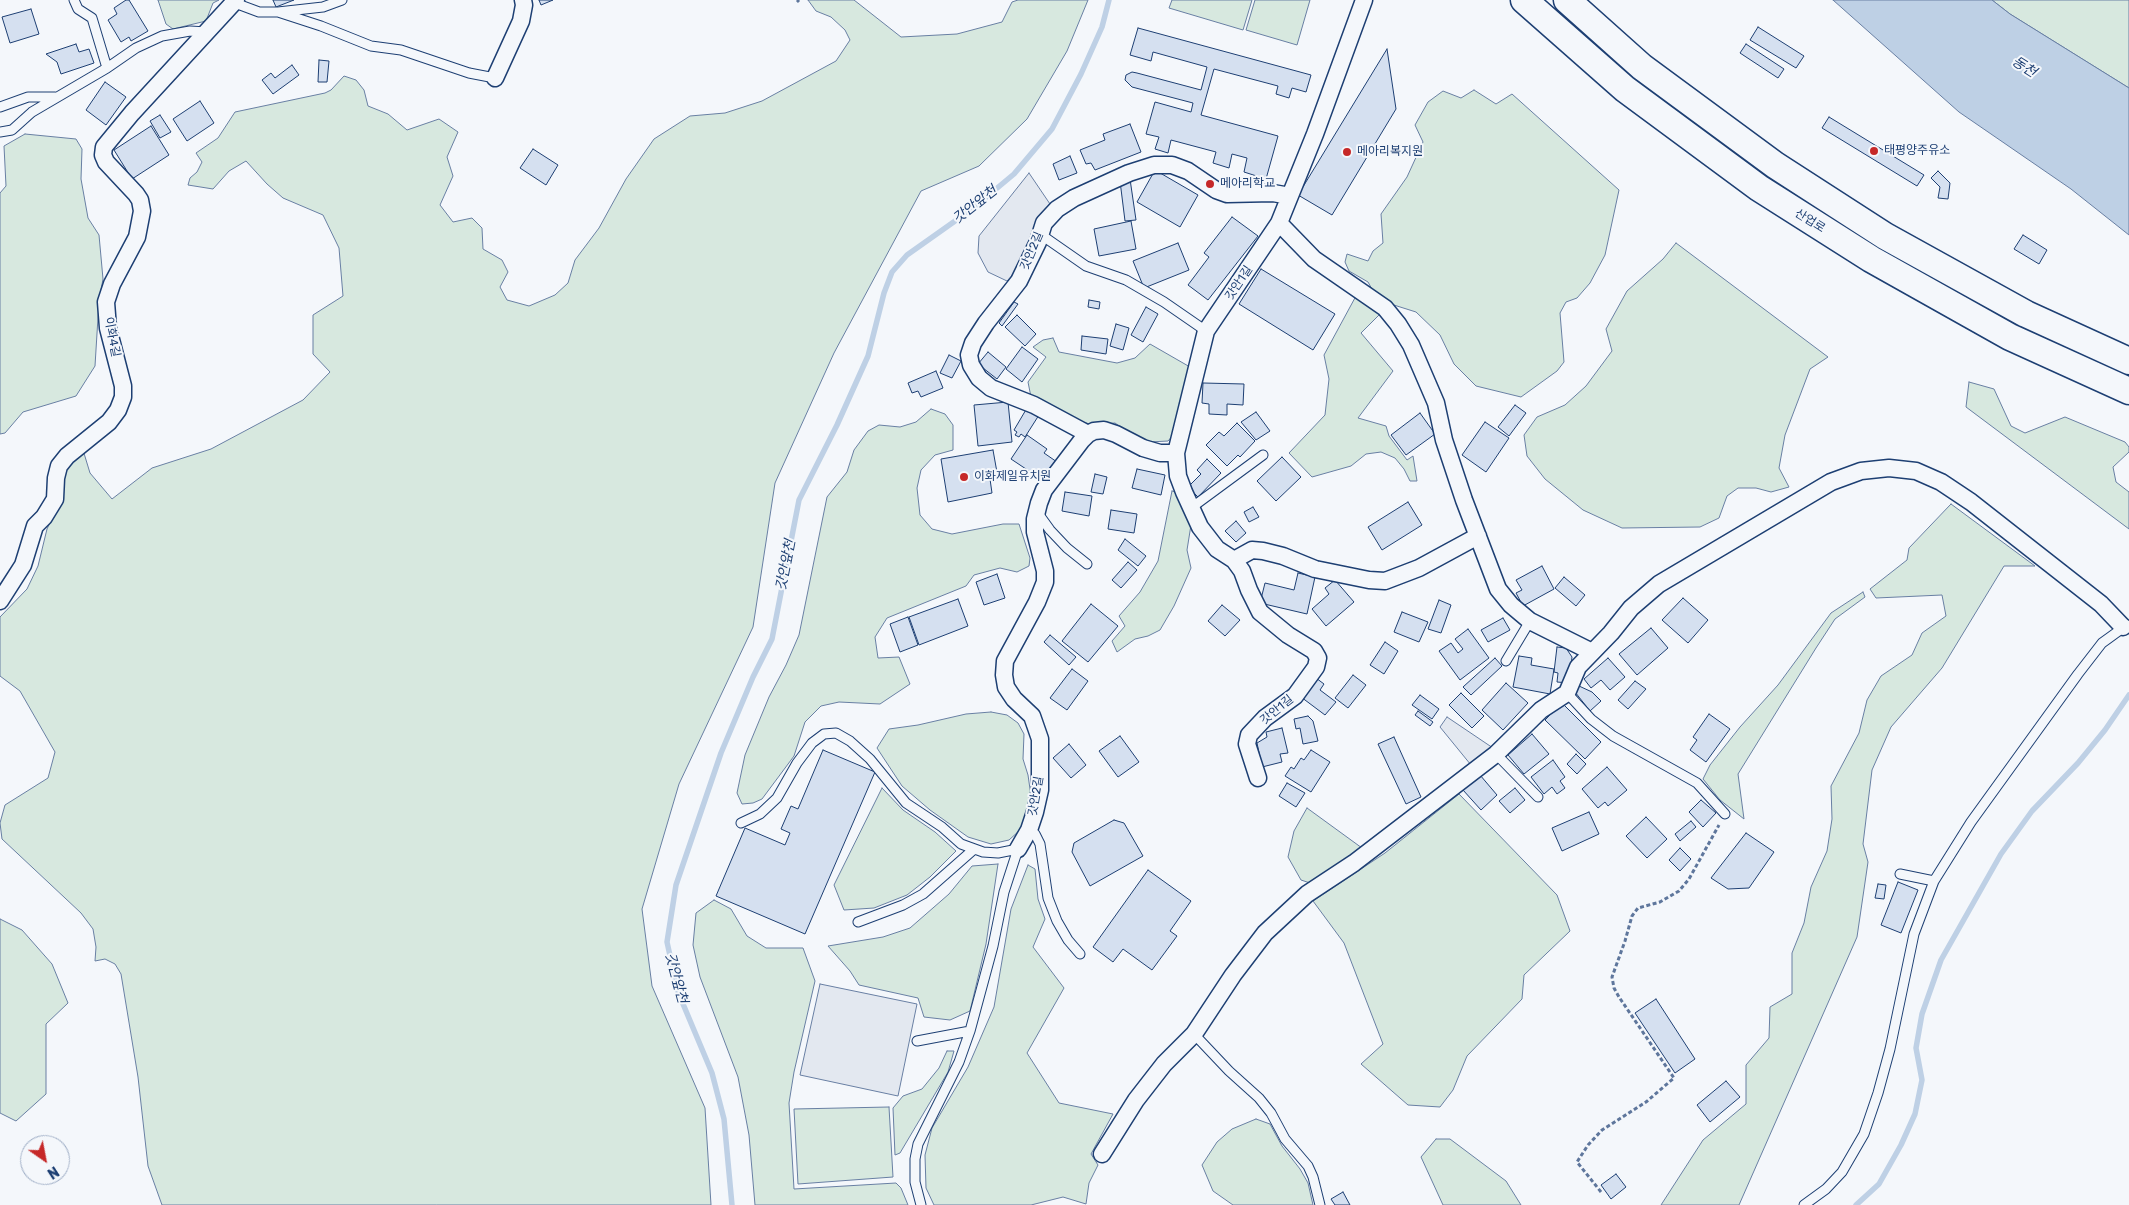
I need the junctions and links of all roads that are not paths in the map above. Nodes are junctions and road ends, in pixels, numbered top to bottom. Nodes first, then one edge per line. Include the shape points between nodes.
1 (74, 0) edge
2 (342, 0) edge
3 (523, 0) edge
4 (1364, 0) edge
5 (1524, 0) edge
6 (1567, 0) edge
7 (236, 1) edge
8 (278, 12) junction
9 (208, 32) junction
10 (107, 68) junction
11 (495, 78) joint
12 (58, 97) junction
13 (0, 107) edge
14 (0, 132) edge
15 (1290, 196) junction
16 (1280, 223) junction
17 (1040, 234) junction
18 (1206, 331) junction
19 (2129, 361) edge
20 (2129, 391) edge
21 (1088, 434) junction
22 (1176, 453) junction
23 (1263, 455) dead end
24 (1192, 508) junction
25 (1036, 511) junction
26 (1478, 536) junction
27 (1234, 560) junction
28 (1087, 564) dead end
29 (0, 601) edge
30 (1530, 621) junction
31 (2126, 626) edge
32 (1592, 652) junction
33 (1506, 661) dead end
34 (1567, 693) junction
35 (1496, 754) junction
36 (1258, 778) dead end
37 (1538, 797) dead end
38 (1726, 814) road end
39 (741, 823) dead end
40 (1029, 830) junction
41 (972, 850) junction
42 (1018, 850) junction
43 (1900, 874) dead end
44 (1934, 881) junction
45 (858, 922) dead end
46 (1080, 954) dead end
47 (970, 1031) junction
48 (1194, 1034) junction
49 (916, 1041) dead end
50 (1102, 1154) dead end
51 (921, 1205) edge
52 (1320, 1205) edge
53 (1804, 1205) edge

1 - 10 lane via 78,10 92,18
2 - 8 lane via 323,7
3 - 11 street via 521,21
4 - 15 street, 갓안1길
5 - 20 main road, 산업로 via 1625,89 1759,188 1871,258 2010,337
6 - 19 main road via 1642,67 1775,164 1885,236 2026,314
7 - 8 lane via 259,12
7 - 9 street, 이화4길
8 - 11 lane via 371,46 402,50 469,73
9 - 10 lane via 190,31 162,36 136,48
9 - 29 street, 이화4길 via 132,112 104,147 106,162 136,194 142,211 137,237 106,302 108,328 123,397 109,422 59,466 54,499 35,526 22,565
10 - 12 lane
12 - 13 lane via 28,97
12 - 14 lane via 32,112 12,130
15 - 16 street, 갓안1길
15 - 17 street, 갓안2길 via 1227,194 1188,170 1154,164 1074,198 1057,209 1044,223
16 - 18 street, 갓안1길
16 - 26 street via 1314,259 1385,308 1398,324 1419,361 1436,403 1444,440
17 - 18 lane via 1086,266 1126,280
17 - 21 street, 갓안2길 via 1019,281 973,343 969,355 971,365 991,388 1034,405
18 - 22 street, 갓안1길
21 - 22 street via 1104,430 1142,448
21 - 25 street, 갓안2길 via 1044,490
22 - 24 street, 갓안1길 via 1178,476
23 - 24 lane
24 - 27 street, 갓안1길 via 1200,527 1217,549
25 - 28 lane via 1067,548
25 - 40 street, 갓안2길 via 1035,532 1045,582 1038,602 1005,661 1004,675 1006,687 1014,699 1032,716 1040,739 1040,790
26 - 27 street via 1419,568 1385,581 1315,569 1263,551 1252,550
26 - 30 street via 1498,589
27 - 36 street, 갓안1길 via 1242,570 1260,612 1314,651 1318,658 1316,667 1295,696 1265,718 1249,735 1246,744
30 - 32 street
30 - 33 lane
31 - 32 street via 1971,502 1941,482 1916,471 1889,468 1861,471 1831,482 1660,584 1631,608
31 - 44 lane via 2102,643 2072,682 1971,822
32 - 34 street via 1578,667
34 - 35 street via 1541,710
34 - 38 lane via 1591,719 1613,736 1697,783
35 - 37 lane
35 - 48 street via 1354,863 1307,894 1265,933
39 - 41 lane via 760,814 777,798 812,742 824,734 836,732 870,759 906,803
40 - 42 street, 갓안2길
40 - 46 lane via 1040,844 1048,898 1057,921
41 - 42 lane via 998,853
41 - 45 lane via 923,894
42 - 47 lane, 갓안2길 via 1004,892
43 - 44 lane
44 - 53 lane via 1914,934 1890,1049 1864,1134 1842,1172
47 - 49 lane
47 - 51 lane, 갓안2길 via 942,1099 918,1144 915,1182
48 - 50 street via 1164,1064 1136,1100
48 - 52 lane via 1271,1113 1285,1139 1308,1166

